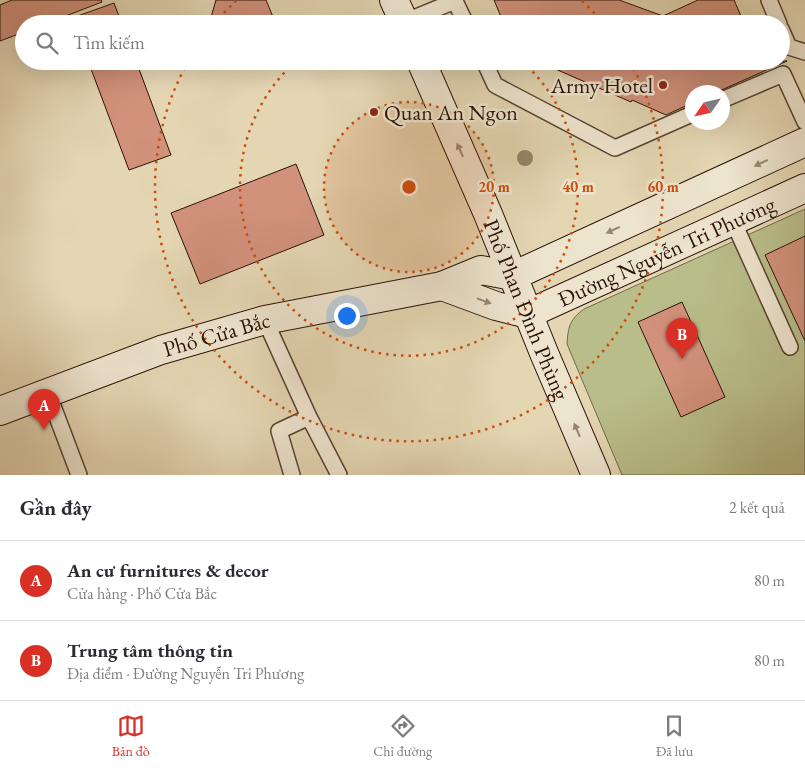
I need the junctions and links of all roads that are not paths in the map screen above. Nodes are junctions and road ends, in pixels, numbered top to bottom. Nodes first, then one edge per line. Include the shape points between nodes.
1 (769, 0) edge
2 (401, 15) edge
3 (462, 15) edge
4 (775, 15) edge
5 (790, 47) edge
6 (805, 52) edge
7 (425, 70) edge
8 (488, 70) edge
9 (730, 97) edge
10 (685, 117) edge
11 (805, 122) edge
12 (805, 142) edge
13 (805, 188) edge
14 (733, 221) junction
15 (513, 276) junction
16 (442, 286) junction
17 (528, 314) junction
18 (265, 320) junction
19 (790, 347) dead end
20 (48, 393) junction
21 (0, 411) edge
22 (309, 418) junction
23 (79, 475) edge
24 (292, 475) edge
25 (339, 475) edge
26 (596, 475) edge

1 - 4 lane
2 - 3 lane via 456,2
5 - 6 lane
15 -> 7 street, Phố Phan Đình Phùng
8 - 10 lane via 495,85 615,148
9 - 11 lane via 783,74
12 -> 15 street, Đường Nguyễn Tri Phương
13 - 14 street, Đường Nguyễn Tri Phương
14 - 17 street, Đường Nguyễn Tri Phương
14 - 19 lane
15 - 16 street, Phố Cửa Bắc via 481,270
15 - 17 street, Phố Phan Đình Phùng
16 -> 17 street
16 - 18 street, Phố Cửa Bắc
26 -> 17 street, Phố Phan Đình Phùng
18 - 20 street, Phố Cửa Bắc via 162,350
18 - 22 lane
20 - 21 street, Phố Cửa Bắc
20 - 23 lane
22 - 24 lane via 279,431
22 - 25 lane

